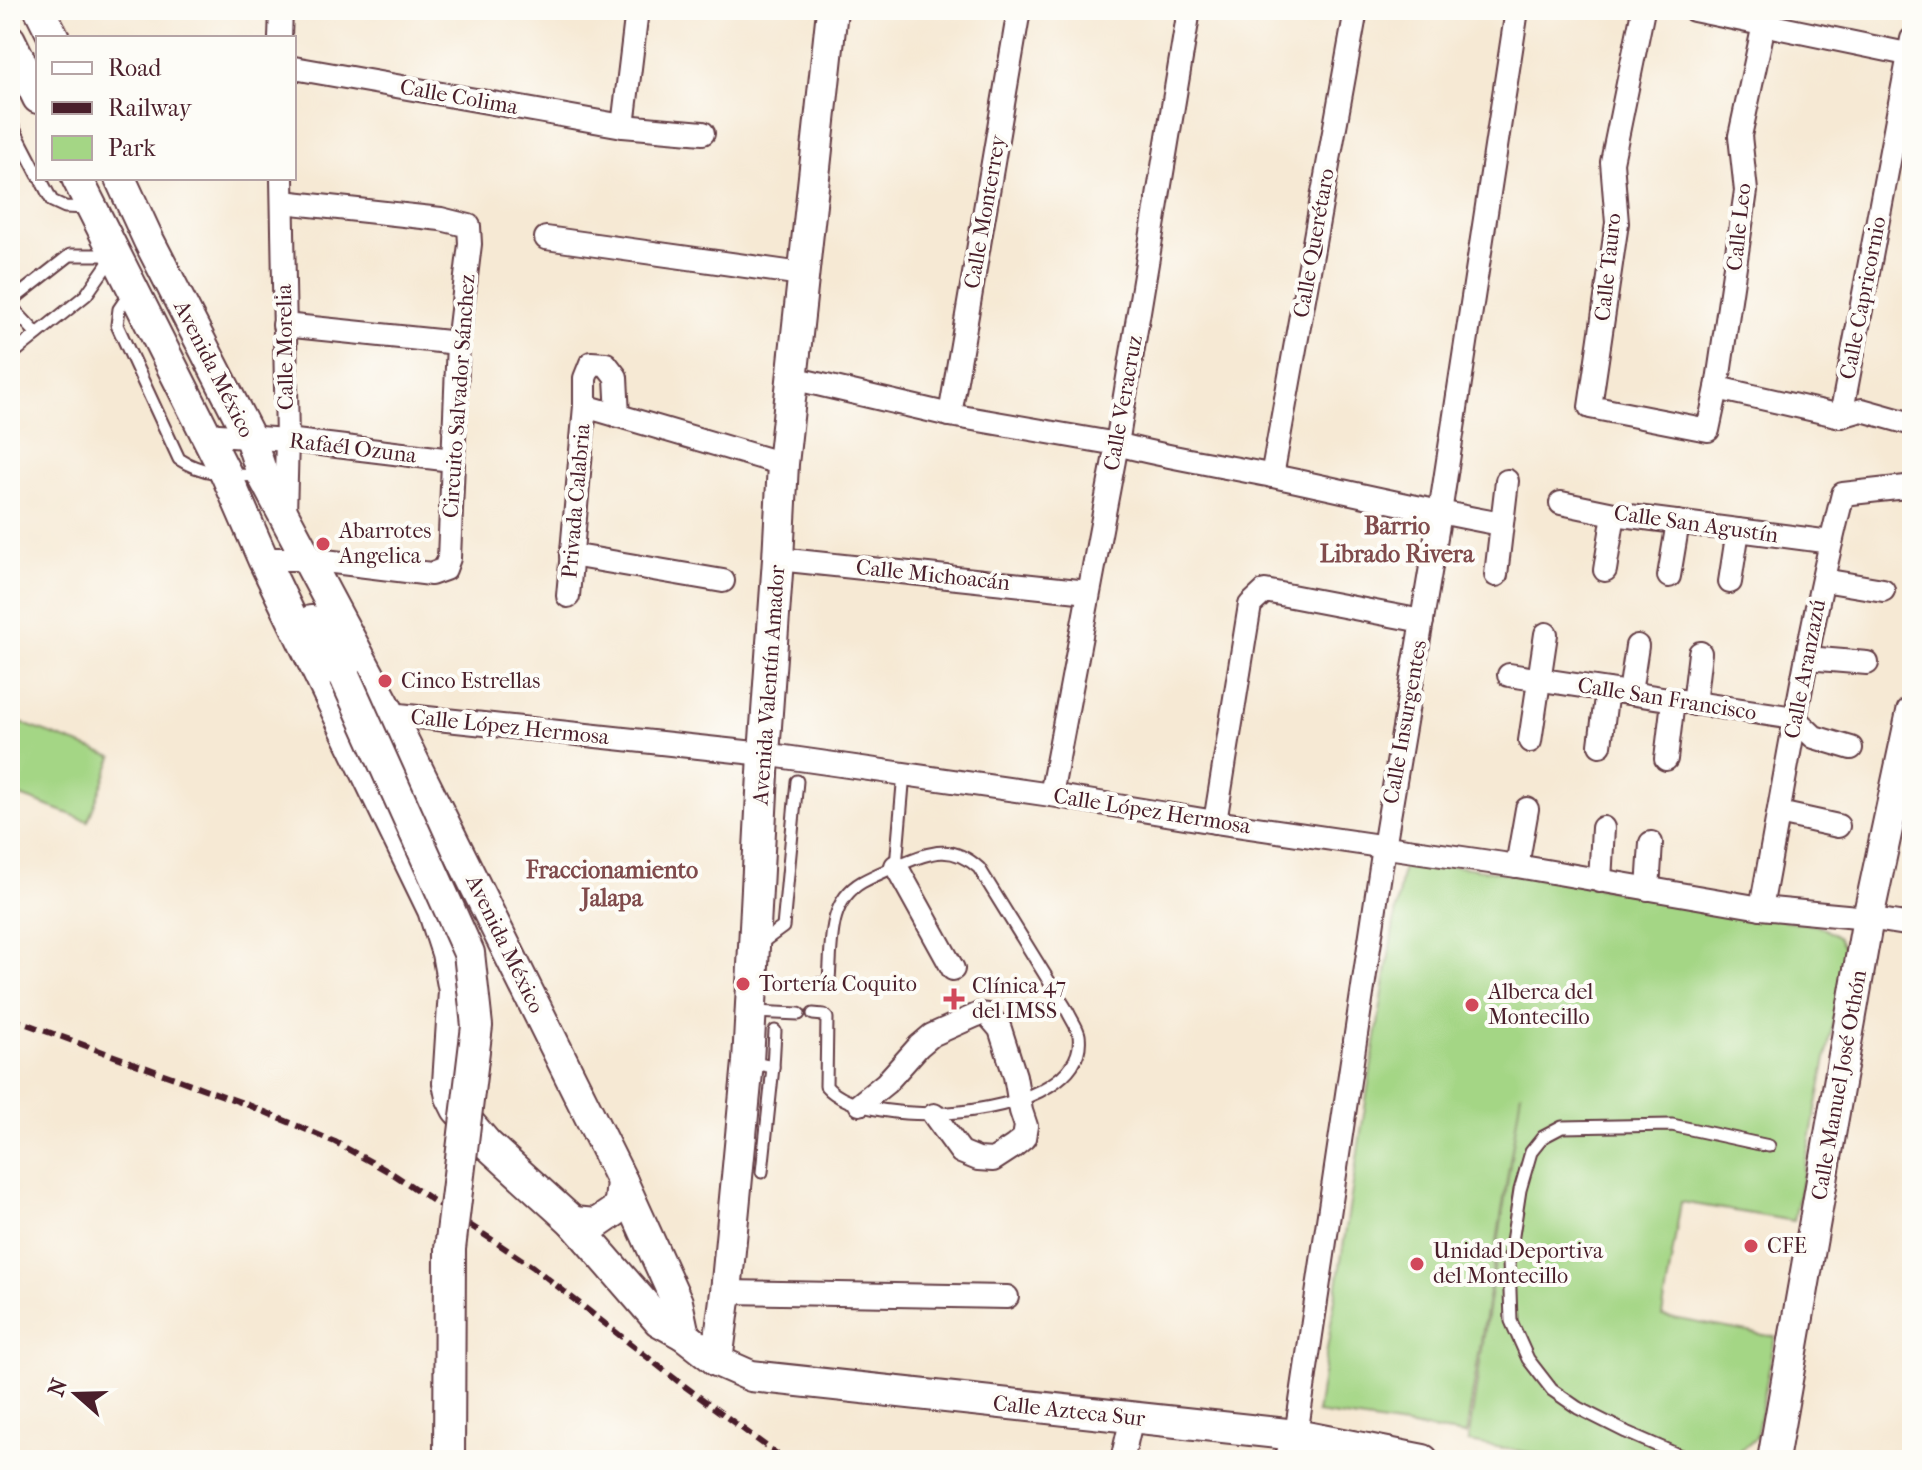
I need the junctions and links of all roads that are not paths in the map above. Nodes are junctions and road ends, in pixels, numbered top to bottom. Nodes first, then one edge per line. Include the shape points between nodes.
1 (40, 10) edge
2 (281, 10) edge
3 (637, 10) edge
4 (832, 10) edge
5 (1019, 10) edge
6 (1189, 10) edge
7 (1356, 10) edge
8 (1517, 10) edge
9 (1643, 10) edge
10 (1694, 10) edge
11 (1790, 20) edge
12 (1764, 24) junction
13 (53, 36) edge
14 (280, 36) edge
15 (10, 40) edge
16 (1911, 49) edge
17 (296, 68) edge
18 (36, 94) edge
19 (10, 121) edge
20 (623, 126) junction
21 (703, 133) dead end
22 (36, 170) edge
23 (41, 180) edge
24 (78, 180) edge
25 (121, 180) edge
26 (282, 180) edge
27 (283, 202) junction
28 (92, 208) junction
29 (546, 238) dead end
30 (149, 241) junction
31 (114, 255) junction
32 (802, 274) junction
33 (132, 290) junction
34 (10, 304) edge
35 (284, 325) junction
36 (37, 334) junction
37 (458, 343) junction
38 (10, 356) edge
39 (792, 378) junction
40 (1717, 388) junction
41 (585, 406) junction
42 (950, 415) junction
43 (618, 416) junction
44 (1841, 416) junction
45 (1912, 424) edge
46 (1708, 430) joint
47 (205, 434) junction
48 (250, 438) junction
49 (287, 440) junction
50 (1117, 444) junction
51 (452, 460) junction
52 (783, 464) junction
53 (226, 474) junction
54 (263, 476) junction
55 (1272, 476) junction
56 (1507, 481) dead end
57 (1906, 487) dead end
58 (1561, 503) dead end
59 (1440, 513) junction
60 (1614, 514) junction
61 (285, 515) junction
62 (1678, 522) junction
63 (1501, 524) junction
64 (1738, 530) junction
65 (1831, 542) junction
66 (571, 555) junction
67 (263, 559) junction
68 (309, 559) junction
69 (778, 559) junction
70 (1605, 570) dead end
71 (1496, 575) dead end
72 (1669, 576) dead end
73 (1823, 580) junction
74 (723, 581) dead end
75 (1730, 582) dead end
76 (1883, 590) dead end
77 (1088, 592) junction
78 (568, 596) dead end
79 (1422, 621) junction
80 (320, 632) junction
81 (1546, 634) dead end
82 (1637, 646) dead end
83 (1700, 653) dead end
84 (1807, 658) junction
85 (1867, 663) dead end
86 (1509, 675) dead end
87 (1540, 679) junction
88 (1607, 690) junction
89 (1630, 693) junction
90 (1683, 702) junction
91 (1912, 712) edge
92 (390, 714) junction
93 (1794, 718) junction
94 (1530, 741) dead end
95 (1600, 745) dead end
96 (1851, 748) dead end
97 (764, 754) junction
98 (1666, 759) dead end
99 (904, 773) junction
100 (797, 781) dead end
101 (1051, 795) junction
102 (1527, 809) dead end
103 (1779, 813) junction
104 (1215, 822) junction
105 (1838, 826) dead end
106 (1603, 828) dead end
107 (1651, 843) dead end
108 (1384, 847) junction
109 (896, 866) junction
110 (1517, 866) junction
111 (1600, 881) junction
112 (1648, 889) junction
113 (1761, 908) junction
114 (1868, 918) junction
115 (1912, 925) edge
116 (754, 949) junction
117 (953, 969) dead end
118 (802, 984) dead end
119 (817, 984) dead end
120 (751, 998) junction
121 (799, 1014) dead end
122 (813, 1014) dead end
123 (775, 1031) dead end
124 (760, 1065) junction
125 (1019, 1098) junction
126 (860, 1104) junction
127 (934, 1115) junction
128 (1769, 1146) dead end
129 (762, 1172) dead end
130 (622, 1181) junction
131 (573, 1222) junction
132 (726, 1292) junction
133 (1007, 1297) dead end
134 (684, 1335) junction
135 (717, 1361) junction
136 (1132, 1417) junction
137 (1291, 1447) edge
138 (449, 1460) edge
139 (1122, 1460) edge
140 (1423, 1460) edge
141 (1690, 1460) edge
142 (1773, 1460) edge

1 - 13 street
2 - 14 street
3 - 20 street
4 - 32 street, Avenida Valentín Amador
5 - 42 street, Calle Monterrey
6 - 50 street, Calle Veracruz
7 - 55 street, Calle Querétaro
8 - 59 street, Calle Insurgentes
9 - 46 street, Calle Tauro via 1612,162 1617,223 1590,407
10 - 12 street
11 - 12 street
11 - 16 street
12 - 40 street, Calle Leo via 1740,136 1746,191
15 - 18 street
16 - 44 street, Calle Capricornio
17 - 20 street, Calle Colima
19 - 22 lane
20 - 21 street, Calle Colima
23 - 28 lane via 59,205
24 - 28 street, Avenida México
25 - 30 street, Avenida México
26 - 27 street, Calle Morelia
27 - 35 street, Calle Morelia
27 - 37 street, Circuito Salvador Sánchez via 469,226
28 - 31 street, Avenida México
29 - 32 street
30 - 31 street via 122,245
30 - 48 street, Avenida México
31 - 33 street, Avenida México
31 - 34 lane via 70,255
31 - 36 lane via 86,295
32 - 39 street, Avenida Valentín Amador
33 - 47 street, Avenida México
33 - 53 lane via 119,309 117,325 179,459
34 - 36 lane
35 - 37 street
35 - 49 street, Calle Morelia
36 - 38 lane
37 - 51 street, Circuito Salvador Sánchez
39 - 42 street
39 - 52 street, Avenida Valentín Amador
40 - 44 street
40 - 46 street, Calle Leo
41 - 43 street, Privada Calabria
41 - 43 street, Privada Calabria via 591,363 606,364 616,377
41 - 66 street, Privada Calabria
42 - 50 street
43 - 52 street, Privada Calabria
44 - 45 street via 1862,410
47 - 48 street, Rafaél Ozuna
47 - 53 street, Avenida México
48 - 49 street, Rafaél Ozuna
48 - 54 street, Avenida México
49 - 51 street, Rafaél Ozuna
49 - 61 street, Calle Morelia
50 - 55 street
50 - 77 street, Calle Veracruz
51 - 68 street, Circuito Salvador Sánchez via 445,569 431,574
52 - 69 street, Avenida Valentín Amador
53 - 54 lane
53 - 67 street, Avenida México
54 - 61 street, Avenida México
55 - 59 street
56 - 63 street
57 - 65 street, Calle Aranzazú via 1843,494
58 - 60 street, Calle San Agustín
59 - 63 street
59 - 79 street, Calle Insurgentes
60 - 62 street, Calle San Agustín
60 - 70 street
61 - 68 street, Avenida México
62 - 64 street, Calle San Agustín
62 - 72 street
63 - 71 street
64 - 65 street, Calle San Agustín
64 - 75 street
65 - 73 street, Calle Aranzazú
66 - 74 street
66 - 78 street, Privada Calabria
67 - 68 street, Circuito Salvador Sánchez
67 - 80 street, Avenida México
67 - 131 street, Avenida México via 433,910 454,991 451,1097 487,1144
68 - 80 street, Avenida México
68 - 92 street, Avenida México
69 - 77 street, Calle Michoacán
69 - 97 street, Avenida Valentín Amador
73 - 76 street
73 - 84 street, Calle Aranzazú
77 - 101 street, Calle Veracruz
79 - 104 street via 1265,591 1250,605
79 - 108 street, Calle Insurgentes
80 - 138 street, Avenida México, bridge via 469,953 477,1026 450,1249
81 - 87 street
82 - 89 street
83 - 90 street
84 - 85 street
84 - 93 street, Calle Aranzazú
86 - 87 street, Calle San Francisco
87 - 88 street, Calle San Francisco
87 - 94 street
88 - 89 street, Calle San Francisco
88 - 95 street
89 - 90 street, Calle San Francisco
90 - 93 street, Calle San Francisco
90 - 98 street
91 - 114 street, Calle Manuel José Othón
92 - 97 street, Calle López Hermosa
92 - 130 street, Avenida México
93 - 96 street via 1814,737
93 - 103 street, Calle Aranzazú
97 - 99 street, Calle López Hermosa
97 - 116 street, Avenida Valentín Amador
99 - 101 street, Calle López Hermosa
99 - 109 lane
100 - 116 lane via 783,927
101 - 104 street, Calle López Hermosa
102 - 110 street
103 - 105 street
103 - 113 street, Calle Aranzazú
104 - 108 street, Calle López Hermosa
106 - 111 street
107 - 112 street
108 - 110 street, Calle López Hermosa
108 - 137 street, Calle Insurgentes
109 - 117 street
109 - 119 lane via 859,883 843,897 834,918 829,980
109 - 125 lane via 931,852 949,852 973,862 1068,1012 1079,1034 1069,1071 1048,1088
110 - 111 street, Calle López Hermosa
111 - 112 street, Calle López Hermosa
112 - 113 street, Calle López Hermosa
113 - 114 street, Calle López Hermosa
114 - 115 street, Calle López Hermosa
114 - 142 street, Calle Manuel José Othón
116 - 120 street, Avenida Valentín Amador
118 - 120 lane
120 - 121 lane
120 - 124 street, Avenida Valentín Amador
122 - 126 lane via 827,1018 826,1086 841,1099
123 - 124 lane
124 - 129 lane
124 - 132 street, Avenida Valentín Amador
125 - 126 street via 1000,1029 988,1015 979,1014 932,1035
125 - 127 lane via 992,1108
125 - 127 street via 1024,1138 993,1160 961,1152
126 - 127 lane
128 - 141 lane via 1672,1125 1562,1127 1543,1137 1531,1152 1520,1190 1509,1261 1511,1321 1528,1359 1552,1390 1578,1408
130 - 131 street via 615,1211 596,1224
130 - 134 street, Avenida México via 677,1302
131 - 134 street, Avenida México via 659,1321
132 - 133 street
132 - 135 street, Avenida Valentín Amador
134 - 135 street, Avenida México
135 - 136 street, Calle Azteca Sur via 751,1376
136 - 137 street, Calle Azteca Sur
136 - 139 street
137 - 140 street, Calle Azteca Sur

